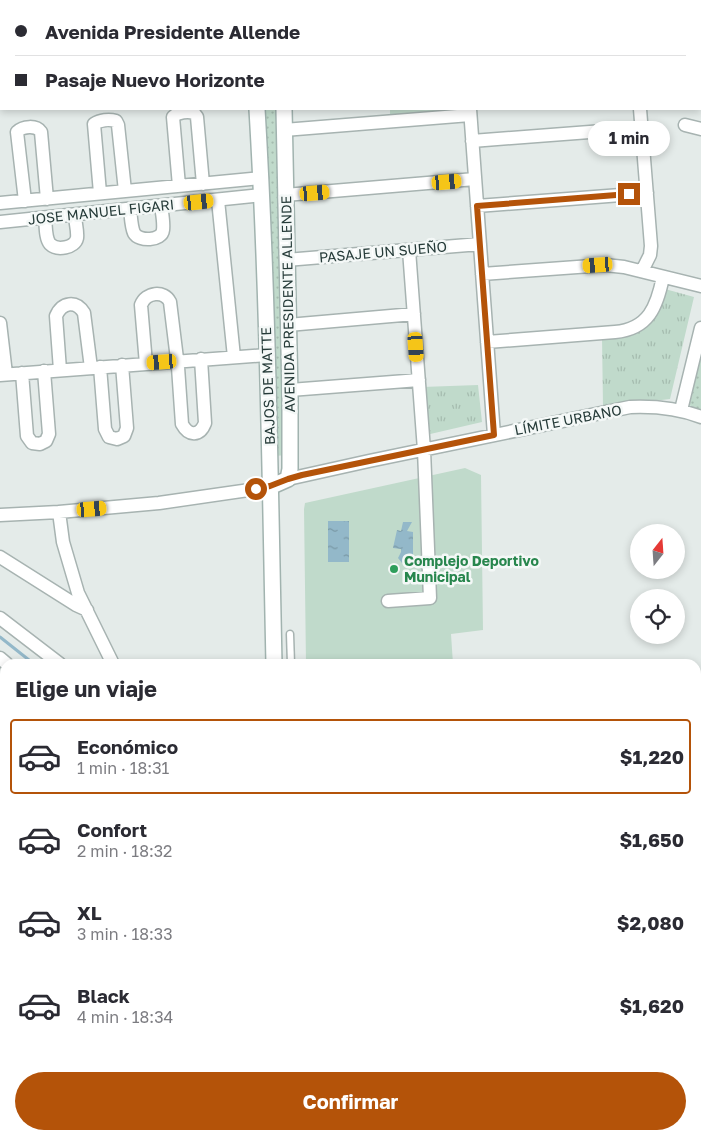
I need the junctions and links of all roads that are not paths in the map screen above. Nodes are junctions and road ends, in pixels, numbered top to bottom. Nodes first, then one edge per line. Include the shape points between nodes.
1 (258, 110) edge
2 (284, 110) edge
3 (640, 110) edge
4 (470, 112) edge
5 (685, 126) dead end
6 (642, 128) junction
7 (701, 129) edge
8 (284, 130) junction
9 (472, 141) junction
10 (262, 178) junction
11 (475, 179) junction
12 (203, 184) junction
13 (179, 186) junction
14 (125, 191) junction
15 (647, 193) junction
16 (100, 194) junction
17 (262, 195) junction
18 (285, 195) junction
19 (47, 199) junction
20 (218, 200) junction
21 (24, 201) junction
22 (0, 203) edge
23 (161, 206) junction
24 (477, 206) junction
25 (130, 209) junction
26 (74, 215) junction
27 (45, 218) junction
28 (0, 222) edge
29 (480, 244) junction
30 (409, 250) junction
31 (286, 260) junction
32 (642, 271) junction
33 (482, 274) junction
34 (663, 277) junction
35 (701, 286) edge
36 (414, 314) junction
37 (0, 323) edge
38 (288, 326) junction
39 (701, 328) edge
40 (487, 342) junction
41 (267, 354) junction
42 (234, 357) junction
43 (201, 360) junction
44 (177, 361) junction
45 (146, 364) junction
46 (122, 365) junction
47 (96, 367) junction
48 (60, 370) junction
49 (44, 371) junction
50 (22, 373) junction
51 (3, 374) edge
52 (419, 380) junction
53 (290, 390) junction
54 (681, 410) junction
55 (701, 417) edge
56 (494, 435) junction
57 (424, 450) junction
58 (288, 479) junction
59 (270, 486) junction
60 (58, 512) junction
61 (0, 515) edge
62 (0, 557) edge
63 (388, 601) dead end
64 (87, 610) junction
65 (0, 618) edge
66 (290, 634) dead end
67 (53, 659) edge
68 (111, 659) edge
69 (274, 659) edge
70 (291, 659) edge

1 - 10 main road, BAJOS DE MATTE
2 - 8 main road, AVENIDA PRESIDENTE ALLENDE
3 - 6 street
4 - 8 street
4 - 9 street
5 - 7 street
6 - 9 street
6 - 15 street
8 - 18 main road, AVENIDA PRESIDENTE ALLENDE
9 - 11 street
10 - 12 street, JOSE MANUEL FIGARI
10 - 17 main road, BAJOS DE MATTE
11 - 18 street
11 - 24 street
12 - 13 street, JOSE MANUEL FIGARI
12 - 13 street via 197,118 191,112 178,113 173,117
13 - 14 street, JOSE MANUEL FIGARI
14 - 16 street, JOSE MANUEL FIGARI
14 - 16 street via 118,125 112,120 100,121 94,124
15 - 24 street
15 - 32 street via 651,246
16 - 19 street, JOSE MANUEL FIGARI
17 - 20 street, JOSE MANUEL FIGARI
17 - 41 main road, BAJOS DE MATTE
18 - 31 main road, AVENIDA PRESIDENTE ALLENDE
19 - 21 street, JOSE MANUEL FIGARI
19 - 21 street via 41,132 34,127 22,128 17,132
20 - 23 street, JOSE MANUEL FIGARI
20 - 42 street
21 - 22 street, JOSE MANUEL FIGARI
23 - 25 street, JOSE MANUEL FIGARI
23 - 25 street via 163,230 155,238 140,238 135,234
24 - 29 street
25 - 26 street, JOSE MANUEL FIGARI
26 - 27 street, JOSE MANUEL FIGARI
26 - 27 street via 77,235 70,247 51,246
27 - 28 street, JOSE MANUEL FIGARI
29 - 30 street, PASAJE UN SUEÑO
29 - 33 street
30 - 31 street, PASAJE UN SUEÑO
30 - 36 street
31 - 38 main road, AVENIDA PRESIDENTE ALLENDE
32 - 33 street via 605,265
32 - 34 street
33 - 40 street
34 - 35 street
34 - 40 street via 658,300 650,314 623,332
36 - 38 street
36 - 52 street
37 - 51 street
38 - 53 main road, AVENIDA PRESIDENTE ALLENDE
39 - 54 street
40 - 56 street
41 - 42 street
41 - 59 main road, BAJOS DE MATTE
42 - 43 street
43 - 44 street
43 - 44 street via 205,423 200,431 194,433 185,430 182,424
44 - 45 street
44 - 45 street via 170,302 165,295 159,294 147,296 141,305
45 - 46 street
46 - 47 street
46 - 47 street via 127,428 124,436 117,439 109,437 105,429
47 - 48 street
47 - 48 street via 84,313 72,304 60,308 56,316
48 - 49 street
49 - 50 street
49 - 50 street via 49,434 40,444 32,443 27,436
50 - 51 street
52 - 53 street
52 - 57 street
53 - 58 main road, AVENIDA PRESIDENTE ALLENDE
54 - 55 street, LÍMITE URBANO
54 - 56 street, LÍMITE URBANO via 630,408
56 - 57 street, LÍMITE URBANO
57 - 58 street, LÍMITE URBANO
57 - 63 street via 430,598
58 - 59 main road
59 - 60 street via 159,503
59 - 69 main road, BAJOS DE MATTE
60 - 61 street
60 - 64 street via 78,593
62 - 64 street
64 - 68 street
65 - 67 street
66 - 70 lane

